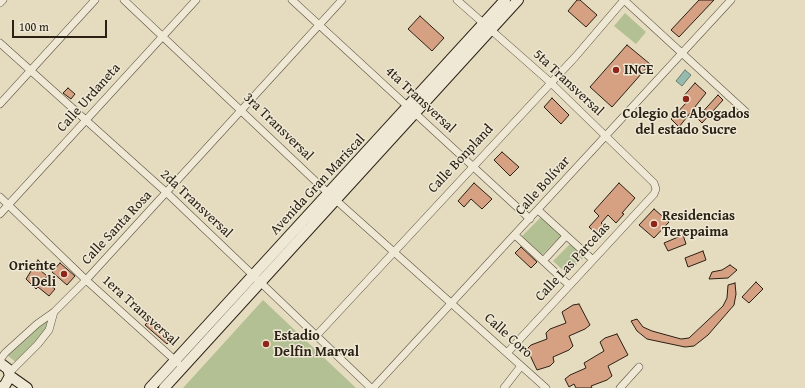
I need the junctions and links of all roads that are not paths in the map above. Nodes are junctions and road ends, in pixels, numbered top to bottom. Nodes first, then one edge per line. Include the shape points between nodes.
1 (2, 0) edge
2 (95, 0) edge
3 (124, 0) edge
4 (196, 0) edge
5 (292, 0) edge
6 (342, 0) edge
7 (457, 0) edge
8 (505, 0) edge
9 (518, 0) edge
10 (624, 0) edge
11 (731, 0) edge
12 (0, 3) edge
13 (319, 25) junction
14 (487, 27) junction
15 (163, 36) junction
16 (0, 43) edge
17 (681, 53) junction
18 (32, 70) junction
19 (550, 82) junction
20 (0, 104) edge
21 (242, 110) junction
22 (412, 110) junction
23 (746, 112) dead end
24 (86, 120) junction
25 (605, 136) junction
26 (472, 166) junction
27 (656, 189) joint
28 (167, 193) junction
29 (332, 196) junction
30 (0, 197) edge
31 (9, 205) junction
32 (538, 210) junction
33 (0, 214) edge
34 (530, 219) junction
35 (516, 236) junction
36 (566, 236) junction
37 (395, 251) junction
38 (593, 260) junction
39 (543, 261) junction
40 (254, 275) junction
41 (86, 280) junction
42 (261, 283) junction
43 (569, 285) junction
44 (452, 304) junction
45 (54, 312) junction
46 (316, 336) junction
47 (507, 352) junction
48 (0, 360) edge
49 (0, 363) edge
50 (179, 364) junction
51 (521, 366) junction
52 (639, 367) dead end
53 (7, 382) edge
54 (27, 388) edge
55 (150, 388) edge
56 (164, 388) edge
57 (372, 388) edge
58 (504, 388) edge
59 (546, 388) edge
60 (620, 388) edge

1 - 12 street
2 - 18 street
3 - 15 street, 3ra Transversal
4 - 15 street, Calle Urdaneta
5 - 13 street, 4ta Transversal
6 - 13 street, Calle Santa Rosa
7 - 14 street, 5ta Transversal
8 - 14 street, Avenida Gran Mariscal
9 - 14 street, Avenida Gran Mariscal
10 - 17 street
10 - 19 street, Calle Bonpland
11 - 17 street, Calle Bolívar
13 - 21 street, Calle Santa Rosa
13 - 22 street, 4ta Transversal
14 - 19 street, 5ta Transversal
14 - 22 street, Avenida Gran Mariscal
15 - 21 street, 3ra Transversal
15 - 24 street, Calle Urdaneta
16 - 18 street, 2da Transversal
17 - 23 street
17 - 25 street, Calle Bolívar
18 - 20 street
18 - 24 street, 2da Transversal
19 - 25 street, 5ta Transversal
19 - 26 street, Calle Bonpland
21 - 28 street, Calle Santa Rosa
21 - 29 street, 3ra Transversal
22 - 26 street, 4ta Transversal
22 - 29 street, Avenida Gran Mariscal
24 - 28 street, 2da Transversal
24 - 31 street, Calle Urdaneta
25 - 27 street, 5ta Transversal via 654,183
25 - 32 street, Calle Bolívar
26 - 34 street, 4ta Transversal
26 - 37 street, Calle Bonpland
27 - 38 street, Calle Las Parcelas
28 - 40 street, 2da Transversal
28 - 41 street, Calle Santa Rosa
29 - 37 street, 3ra Transversal
29 - 40 street, Avenida Gran Mariscal
29 - 42 street, Avenida Gran Mariscal
30 - 31 street, 1era Transversal
31 - 33 street, Calle Urdaneta
31 - 41 street, 1era Transversal
32 - 34 street, Calle Bolívar
32 - 36 street
34 - 35 street, Calle Bolívar
35 - 39 street
35 - 44 street, Calle Bolívar
36 - 38 street
36 - 39 street
37 - 44 street, 3ra Transversal
37 - 46 street, Calle Bonpland
38 - 43 street, Calle Las Parcelas
39 - 43 street
40 - 42 street, 2da Transversal
40 - 50 street, Avenida Gran Mariscal
41 - 45 street, Calle Santa Rosa
41 - 50 street, 1era Transversal
42 - 46 street, 2da Transversal
42 - 50 street, Avenida Gran Mariscal
43 - 47 street, Calle Las Parcelas
44 - 47 street, Calle Coro
44 - 57 street, Calle Bolívar
45 - 48 street, Calle Santa Rosa via 43,318
45 - 53 street, Calle Santa Rosa via 49,330
46 - 57 street, 2da Transversal
47 - 51 street, Calle Coro
49 - 53 street via 6,366
50 - 55 street, Avenida Gran Mariscal
50 - 56 street, Avenida Gran Mariscal
51 - 58 street
51 - 59 street, Calle Coro
52 - 60 street
53 - 54 street

